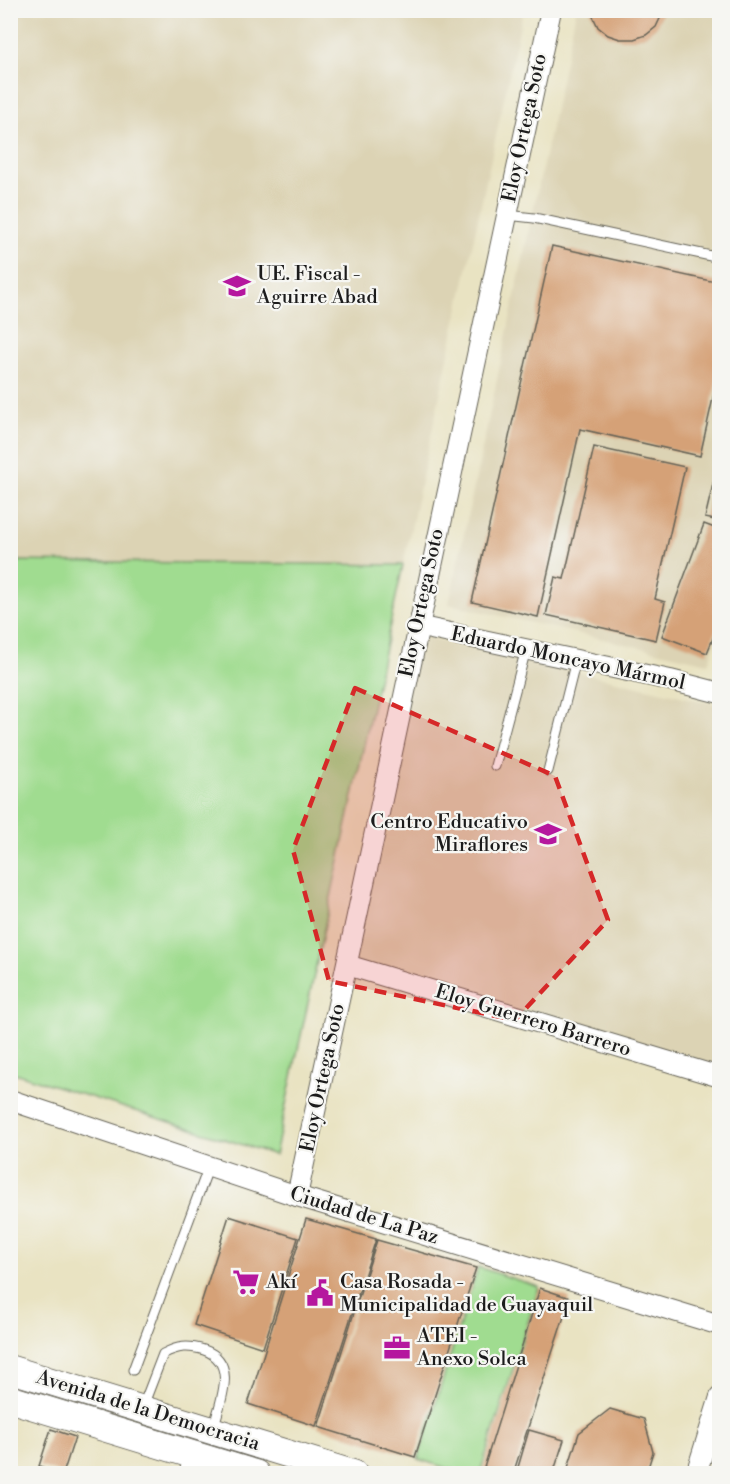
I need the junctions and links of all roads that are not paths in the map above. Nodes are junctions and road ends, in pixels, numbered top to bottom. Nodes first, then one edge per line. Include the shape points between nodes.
1 (551, 10) edge
2 (506, 215) junction
3 (720, 258) edge
4 (417, 626) junction
5 (526, 649) junction
6 (576, 660) junction
7 (720, 693) edge
8 (495, 766) dead end
9 (548, 771) dead end
10 (347, 965) junction
11 (720, 1077) edge
12 (10, 1100) edge
13 (208, 1166) junction
14 (297, 1196) junction
15 (720, 1325) edge
16 (10, 1369) edge
17 (134, 1370) dead end
18 (720, 1397) edge
19 (10, 1399) edge
20 (142, 1410) junction
21 (212, 1431) junction
22 (192, 1464) edge
23 (256, 1473) edge
24 (354, 1473) edge
25 (696, 1473) edge

1 - 2 street, Eloy Ortega Soto
2 - 3 lane
2 - 4 street, Eloy Ortega Soto
4 - 5 street, Eduardo Moncayo Mármol
4 - 10 street, Eloy Ortega Soto
5 - 6 street, Eduardo Moncayo Mármol
5 - 8 lane
6 - 7 street, Eduardo Moncayo Mármol
6 - 9 lane
10 - 11 street, Eloy Guerrero Barrero
10 - 14 street, Eloy Ortega Soto
12 - 13 street, Ciudad de La Paz
13 - 14 street, Ciudad de La Paz
13 - 17 lane
14 - 15 street, Ciudad de La Paz
16 - 20 street, Avenida de la Democracia
18 - 25 street
19 - 22 street, Avenida de la Democracia
20 - 21 street, Avenida de la Democracia
20 - 21 lane via 163,1354 190,1345 212,1353 224,1366 225,1383
21 - 24 street, Avenida de la Democracia
22 - 23 street, Avenida de la Democracia

